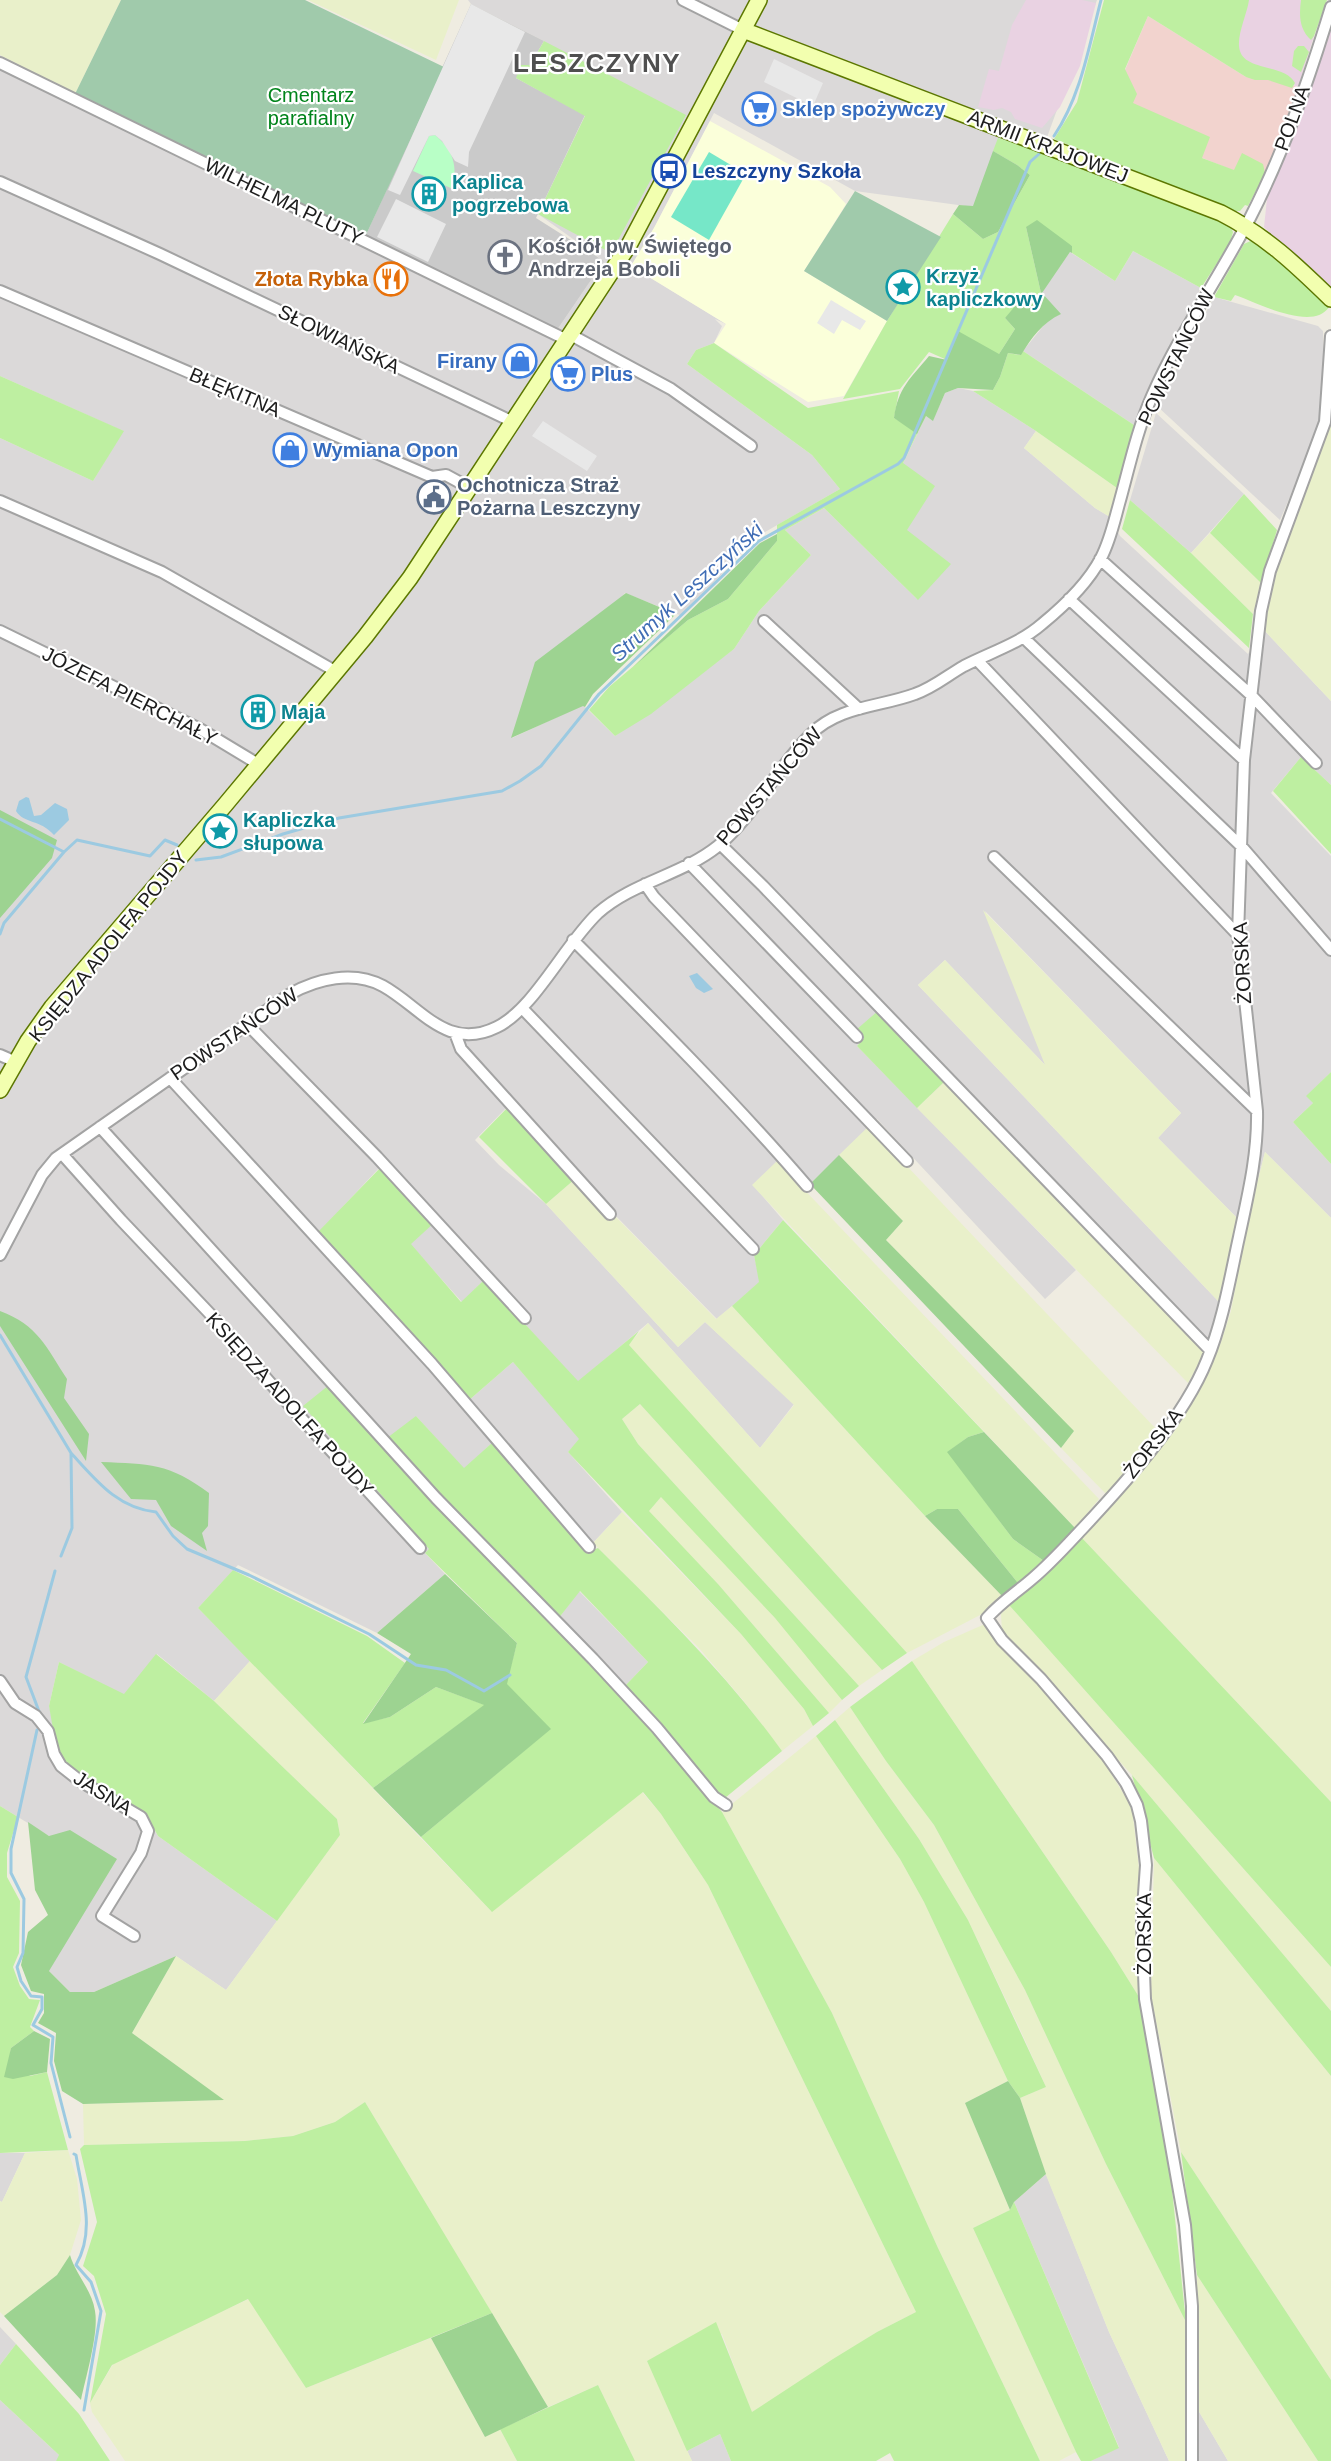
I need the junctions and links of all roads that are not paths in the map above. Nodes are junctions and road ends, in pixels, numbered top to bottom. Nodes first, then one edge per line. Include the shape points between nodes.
1 (683, 0) edge
2 (759, 0) edge
3 (1331, 7) edge
4 (744, 30) junction
5 (0, 63) edge
6 (0, 182) edge
7 (1246, 226) junction
8 (0, 291) edge
9 (1331, 300) edge
10 (1331, 336) edge
11 (569, 337) junction
12 (513, 422) junction
13 (751, 446) dead end
14 (470, 488) junction
15 (0, 501) edge
16 (1100, 559) junction
17 (1068, 599) junction
18 (764, 621) dead end
19 (0, 631) edge
20 (1024, 638) junction
21 (977, 660) junction
22 (335, 671) junction
23 (1251, 695) junction
24 (859, 709) junction
25 (1244, 760) junction
26 (1316, 763) dead end
27 (258, 764) junction
28 (720, 844) junction
29 (1242, 847) junction
30 (994, 857) dead end
31 (689, 863) junction
32 (645, 884) junction
33 (1238, 935) junction
34 (573, 940) junction
35 (1331, 950) edge
36 (522, 1008) junction
37 (248, 1024) junction
38 (455, 1033) junction
39 (857, 1037) dead end
40 (0, 1055) edge
41 (16, 1062) junction
42 (170, 1078) junction
43 (0, 1090) edge
44 (1257, 1112) junction
45 (100, 1127) junction
46 (62, 1154) junction
47 (907, 1161) dead end
48 (807, 1186) dead end
49 (610, 1214) dead end
50 (753, 1249) dead end
51 (0, 1255) edge
52 (525, 1318) dead end
53 (1210, 1350) junction
54 (589, 1547) dead end
55 (420, 1548) dead end
56 (0, 1681) edge
57 (726, 1805) dead end
58 (134, 1936) dead end
59 (1192, 2461) edge

1 - 4 street
2 - 4 street, KSIĘDZA ADOLFA POJDY
3 - 7 street, POLNA via 1285,140
4 - 7 street, ARMII KRAJOWEJ via 1193,201
4 - 11 street, KSIĘDZA ADOLFA POJDY via 639,226
5 - 11 street, WILHELMA PLUTY
6 - 12 street, SŁOWIAŃSKA
7 - 9 street, ARMII KRAJOWEJ via 1287,256
7 - 16 street, POWSTAŃCÓW via 1199,304 1153,394
8 - 14 street, BŁĘKITNA via 432,477 446,475
10 - 23 street, ŻORSKA via 1325,422 1270,571
11 - 12 street, KSIĘDZA ADOLFA POJDY
11 - 13 street, WILHELMA PLUTY via 671,388
12 - 14 street, KSIĘDZA ADOLFA POJDY
14 - 22 street, KSIĘDZA ADOLFA POJDY via 402,590
15 - 22 street via 162,572
16 - 17 street, POWSTAŃCÓW
16 - 23 street
17 - 20 street, POWSTAŃCÓW
17 - 25 street
18 - 24 street
19 - 27 street, JÓZEFA PIERCHAŁY via 190,724
20 - 21 street, POWSTAŃCÓW
20 - 29 street
21 - 24 street, POWSTAŃCÓW via 922,692
21 - 33 street
22 - 27 street, KSIĘDZA ADOLFA POJDY
23 - 25 street, ŻORSKA
23 - 26 street
24 - 28 street, POWSTAŃCÓW via 829,720 810,735
25 - 29 street, ŻORSKA
27 - 41 street, KSIĘDZA ADOLFA POJDY via 52,1007
28 - 31 street, POWSTAŃCÓW
28 - 53 street
29 - 33 street, ŻORSKA
29 - 35 street
30 - 44 street
31 - 32 street, POWSTAŃCÓW
31 - 39 street
32 - 34 street, POWSTAŃCÓW via 608,905
32 - 47 street
33 - 44 street, ŻORSKA
34 - 36 street, POWSTAŃCÓW
34 - 48 street via 682,1049
36 - 38 street, POWSTAŃCÓW via 490,1030
36 - 50 street
37 - 38 street, POWSTAŃCÓW via 303,987 322,980 348,979 384,987 441,1028
37 - 42 street, POWSTAŃCÓW
37 - 52 street
38 - 49 street via 461,1049
40 - 41 street
41 - 43 street, KSIĘDZA ADOLFA POJDY
42 - 45 street, POWSTAŃCÓW
42 - 54 street via 432,1364
44 - 53 street, ŻORSKA via 1251,1182
45 - 46 street, POWSTAŃCÓW
45 - 57 street via 436,1498 657,1728 714,1797
46 - 51 street, POWSTAŃCÓW via 42,1175
46 - 55 street, KSIĘDZA ADOLFA POJDY
53 - 59 street, ŻORSKA via 1179,1412 1144,1458 1083,1528 987,1618 1002,1640 1107,1756 1126,1783 1141,1821 1146,1865 1142,1923 1145,1999 1185,2225 1192,2306
56 - 58 street, JASNA via 15,1703 36,1716 48,1731 61,1766 141,1817 148,1831 141,1853 102,1916

